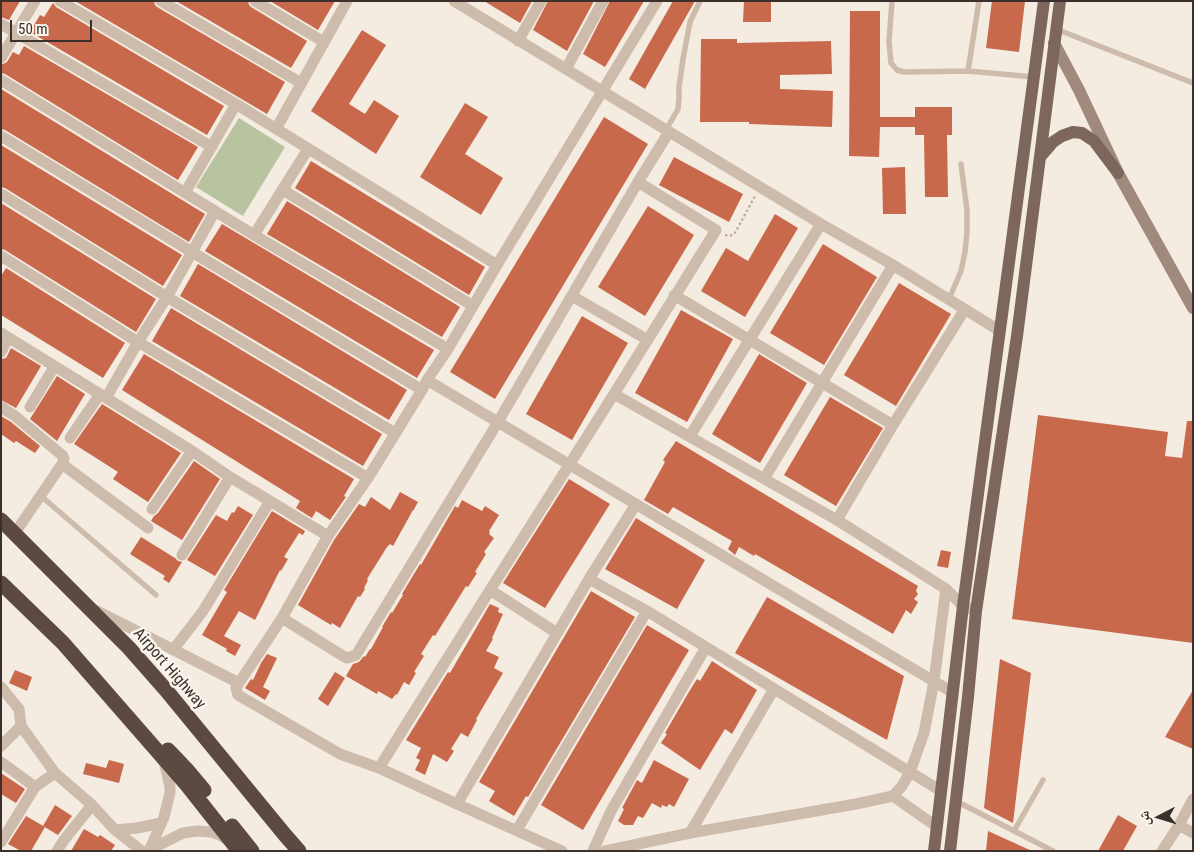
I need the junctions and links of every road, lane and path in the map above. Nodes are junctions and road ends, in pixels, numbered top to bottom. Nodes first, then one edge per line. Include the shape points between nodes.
1 (35, 1) edge
2 (60, 1) edge
3 (161, 1) edge
4 (255, 1) edge
5 (347, 1) edge
6 (454, 1) edge
7 (541, 1) edge
8 (603, 1) edge
9 (657, 1) edge
10 (700, 1) edge
11 (892, 1) edge
12 (980, 1) edge
13 (1044, 1) edge
14 (1060, 1) edge
15 (473, 6) edge
16 (1, 24) edge
17 (1056, 29) junction
18 (16, 32) junction
19 (518, 41) junction
20 (324, 42) junction
21 (1054, 42) junction
22 (1, 58) edge
23 (566, 69) junction
24 (968, 71) junction
25 (1034, 77) junction
26 (1, 80) edge
27 (301, 84) junction
28 (1193, 84) edge
29 (603, 92) junction
30 (236, 104) junction
31 (276, 129) junction
32 (668, 131) junction
33 (1, 136) edge
34 (212, 147) junction
35 (308, 149) junction
36 (1040, 158) junction
37 (961, 164) dead end
38 (1118, 173) junction
39 (638, 182) junction
40 (760, 187) junction
41 (282, 190) junction
42 (185, 192) junction
43 (1, 194) edge
44 (215, 211) junction
45 (821, 224) junction
46 (716, 230) junction
47 (254, 235) junction
48 (192, 252) junction
49 (2, 258) edge
50 (497, 265) junction
51 (893, 265) junction
52 (572, 296) junction
53 (674, 296) junction
54 (167, 297) junction
55 (949, 300) junction
56 (472, 306) junction
57 (1193, 308) edge
58 (966, 309) junction
59 (1000, 331) junction
60 (5, 336) edge
61 (648, 340) junction
62 (750, 340) junction
63 (138, 342) junction
64 (448, 349) junction
65 (1, 352) edge
66 (54, 367) junction
67 (823, 383) junction
68 (424, 385) junction
69 (614, 394) junction
70 (103, 396) junction
71 (1, 407) edge
72 (30, 407) dead end
73 (498, 422) junction
74 (893, 425) junction
75 (395, 433) junction
76 (690, 436) junction
77 (70, 438) dead end
78 (192, 451) junction
79 (62, 464) junction
80 (570, 464) junction
81 (230, 477) junction
82 (368, 478) junction
83 (764, 479) junction
84 (41, 496) junction
85 (270, 501) junction
86 (636, 504) junction
87 (152, 509) dead end
88 (1, 520) edge
89 (837, 520) junction
90 (148, 528) dead end
91 (15, 533) junction
92 (328, 536) junction
93 (182, 555) dead end
94 (589, 579) junction
95 (1, 582) edge
96 (946, 589) junction
97 (490, 590) junction
98 (156, 594) dead end
99 (87, 605) junction
100 (963, 606) junction
101 (647, 611) junction
102 (976, 611) junction
103 (282, 618) junction
104 (557, 633) junction
105 (64, 643) junction
106 (706, 647) junction
107 (173, 650) junction
108 (934, 681) junction
109 (239, 683) junction
110 (1, 686) edge
111 (774, 689) junction
112 (952, 692) junction
113 (21, 726) junction
114 (1, 746) edge
115 (164, 761) junction
116 (1, 762) edge
117 (379, 768) junction
118 (910, 772) junction
119 (55, 773) junction
120 (1043, 780) dead end
121 (35, 787) junction
122 (941, 791) junction
123 (893, 796) junction
124 (1193, 799) edge
125 (956, 801) junction
126 (457, 804) junction
127 (92, 805) junction
128 (161, 823) junction
129 (1179, 825) junction
130 (937, 827) junction
131 (115, 830) junction
132 (517, 830) junction
133 (1014, 831) junction
134 (690, 833) junction
135 (1193, 833) edge
136 (1, 842) edge
137 (237, 848) edge
138 (147, 850) edge
139 (57, 851) edge
140 (252, 851) edge
141 (297, 851) edge
142 (562, 851) edge
143 (593, 851) edge
144 (605, 851) edge
145 (934, 851) edge
146 (950, 851) edge
147 (1053, 851) edge
148 (1162, 851) edge

1 - 18 street
2 - 30 street
3 - 27 street
4 - 20 street
5 - 20 street
6 - 15 street
7 - 19 street
8 - 23 street
9 - 29 street
10 - 32 lane via 690,22 678,109
11 - 24 lane via 889,42 891,63 897,70
12 - 24 lane
13 - 25 main road
14 - 17 main road
15 - 19 street
16 - 18 street
17 - 21 main road
17 - 28 lane
18 - 22 street
18 - 34 street
19 - 23 street
20 - 27 street
21 - 36 main road
21 - 38 main road
23 - 29 street
24 - 25 lane
25 - 59 main road
26 - 42 street
27 - 31 street
29 - 32 street
29 - 50 street
30 - 31 street
30 - 34 street
31 - 35 street
32 - 39 street
32 - 40 street
33 - 48 street
34 - 42 street
35 - 41 street
35 - 50 street
36 - 38 main road via 1062,136 1082,133 1094,141
36 - 102 main road
37 - 55 lane via 967,231 961,271
38 - 57 main road
39 - 46 street
39 - 52 street
40 - 45 street
40 - 46 path via 735,233 730,236
41 - 47 street
41 - 56 street
42 - 44 street
43 - 54 street
44 - 47 street
44 - 48 street
45 - 51 street
45 - 62 street
46 - 53 street
47 - 64 street
48 - 54 street
48 - 68 street
49 - 63 street
50 - 56 street
51 - 55 street
51 - 67 street
52 - 61 street
52 - 73 street
53 - 61 street
53 - 62 street
54 - 63 street
54 - 75 street
55 - 58 street
56 - 64 street
58 - 59 street
58 - 74 street
59 - 100 main road
60 - 65 street
60 - 66 street
61 - 69 street
62 - 67 street
62 - 76 street
63 - 70 street
63 - 82 street
64 - 68 street
66 - 70 street
66 - 72 street
67 - 74 street
67 - 83 street
68 - 73 street
68 - 75 street
69 - 76 street
69 - 80 street
70 - 77 street
70 - 78 street
71 - 79 street via 63,456
73 - 80 street
73 - 103 street via 356,655 347,658
74 - 89 street
75 - 82 street
76 - 83 street
78 - 81 street
78 - 87 street
79 - 84 street
79 - 90 street
80 - 86 street
80 - 97 street
81 - 85 street
81 - 93 street
82 - 92 street
83 - 89 street
84 - 91 street
84 - 98 lane
85 - 92 street
85 - 107 street via 203,611
86 - 94 street
86 - 108 street
88 - 91 highway, Airport Highway
89 - 96 street
91 - 99 highway, Airport Highway
92 - 103 street
94 - 101 street
94 - 104 street
95 - 105 highway
96 - 100 street
96 - 108 street
97 - 104 street
97 - 117 street
99 - 107 street
99 - 141 highway, Airport Highway via 166,690
100 - 102 street
100 - 112 main road
101 - 106 street
101 - 132 street
102 - 125 main road
103 - 109 street
104 - 126 street
105 - 115 highway
105 - 140 highway via 188,771
106 - 111 street
106 - 143 street via 612,811
107 - 109 street
108 - 112 street
108 - 118 street via 924,733
109 - 117 street via 236,688 238,695 340,754
110 - 113 street via 19,709
111 - 118 street
111 - 134 street
112 - 122 main road
113 - 114 street
113 - 119 street
115 - 128 street via 170,793
115 - 137 highway
116 - 121 street
117 - 126 street
118 - 122 street
118 - 123 street
119 - 121 street
119 - 127 street
120 - 133 lane
121 - 136 street
122 - 130 main road
123 - 130 street
123 - 134 street
124 - 129 street
125 - 133 lane
125 - 146 main road
126 - 132 street
127 - 131 street
127 - 139 street
128 - 131 street
128 - 138 street
129 - 135 street
129 - 148 street
130 - 145 main road
131 - 138 street
132 - 142 street
133 - 147 lane
134 - 144 street
137 - 138 street via 220,835 197,831 183,833

